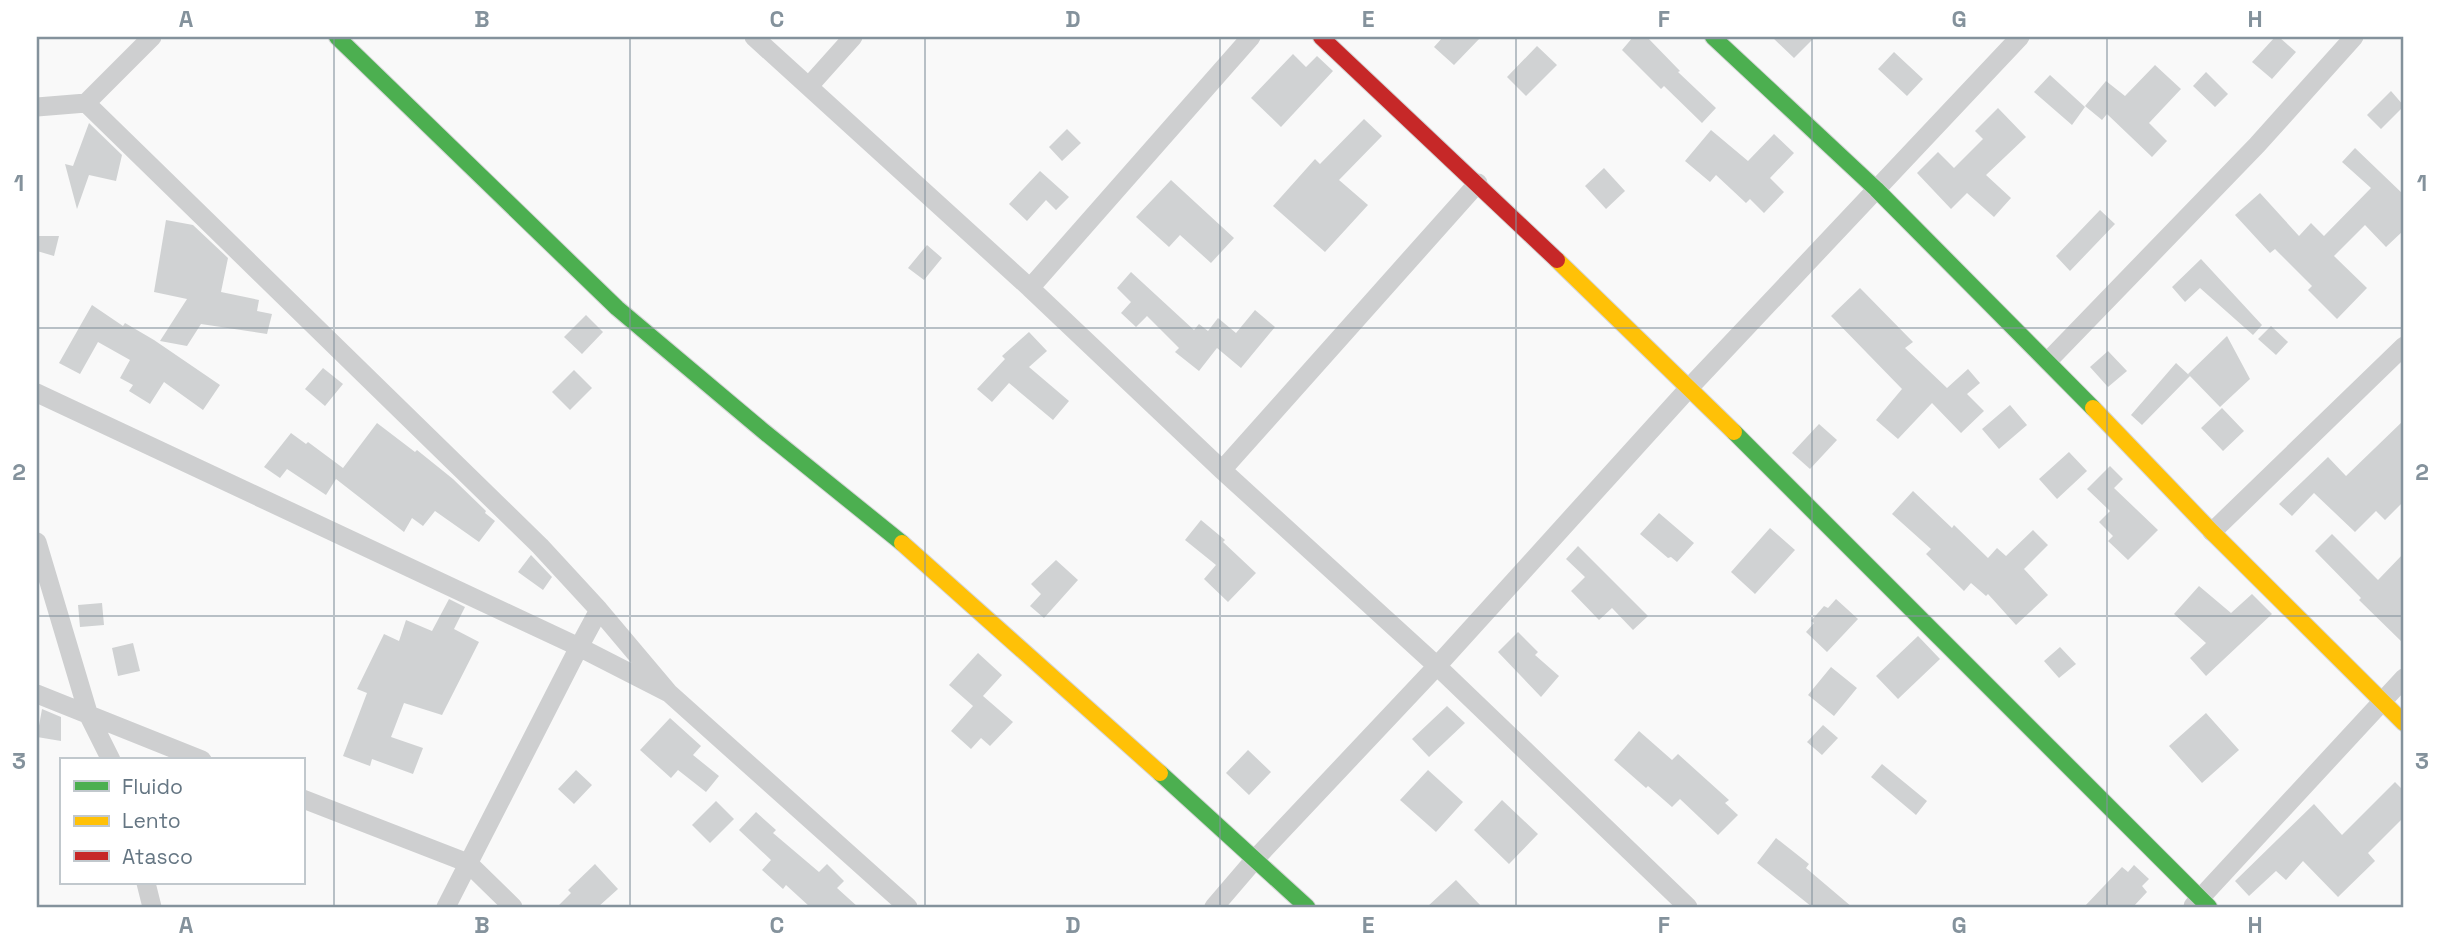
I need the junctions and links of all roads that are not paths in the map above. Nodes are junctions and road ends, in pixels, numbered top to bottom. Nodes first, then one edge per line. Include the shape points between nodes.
1 (152, 37) edge
2 (337, 37) edge
3 (754, 37) edge
4 (853, 37) edge
5 (1251, 37) edge
6 (1321, 37) edge
7 (1713, 37) edge
8 (2020, 37) edge
9 (2354, 37) edge
10 (810, 85) junction
11 (86, 103) junction
12 (37, 107) edge
13 (1478, 183) junction
14 (1876, 189) junction
15 (1030, 288) junction
16 (2404, 346) edge
17 (2048, 361) junction
18 (1689, 388) junction
19 (37, 393) edge
20 (1222, 470) junction
21 (2212, 532) junction
22 (37, 542) edge
23 (598, 610) junction
24 (579, 647) junction
25 (1437, 666) junction
26 (2404, 678) edge
27 (669, 693) junction
28 (37, 694) edge
29 (2382, 700) junction
30 (89, 716) junction
31 (2404, 723) edge
32 (110, 758) edge
33 (197, 758) edge
34 (304, 799) edge
35 (1256, 858) junction
36 (468, 863) junction
37 (146, 884) edge
38 (2200, 904) edge
39 (152, 907) edge
40 (446, 907) edge
41 (513, 907) edge
42 (908, 907) edge
43 (1214, 907) edge
44 (1307, 907) edge
45 (1688, 907) edge

1 - 11 street
2 - 35 street via 617,308 899,540
3 - 10 street
4 - 10 street
5 - 15 street
6 - 13 street
7 - 14 street
8 - 14 street
9 - 17 street via 2257,145
10 - 15 street
11 - 12 street
11 - 23 street via 540,546
13 - 18 street
13 - 20 street
14 - 17 street
14 - 18 street
15 - 20 street
16 - 21 street
17 - 21 street
18 - 25 street
18 - 38 street via 1948,643
19 - 24 street
20 - 25 street
21 - 29 street
22 - 30 street
23 - 24 street
23 - 27 street
24 - 27 street
24 - 36 street
25 - 35 street
25 - 45 street
26 - 29 street
27 - 42 street
28 - 30 street
29 - 31 street
29 - 38 street
30 - 32 street
30 - 33 street
34 - 36 street
35 - 43 street
35 - 44 street
36 - 40 street
36 - 41 street
37 - 39 street

